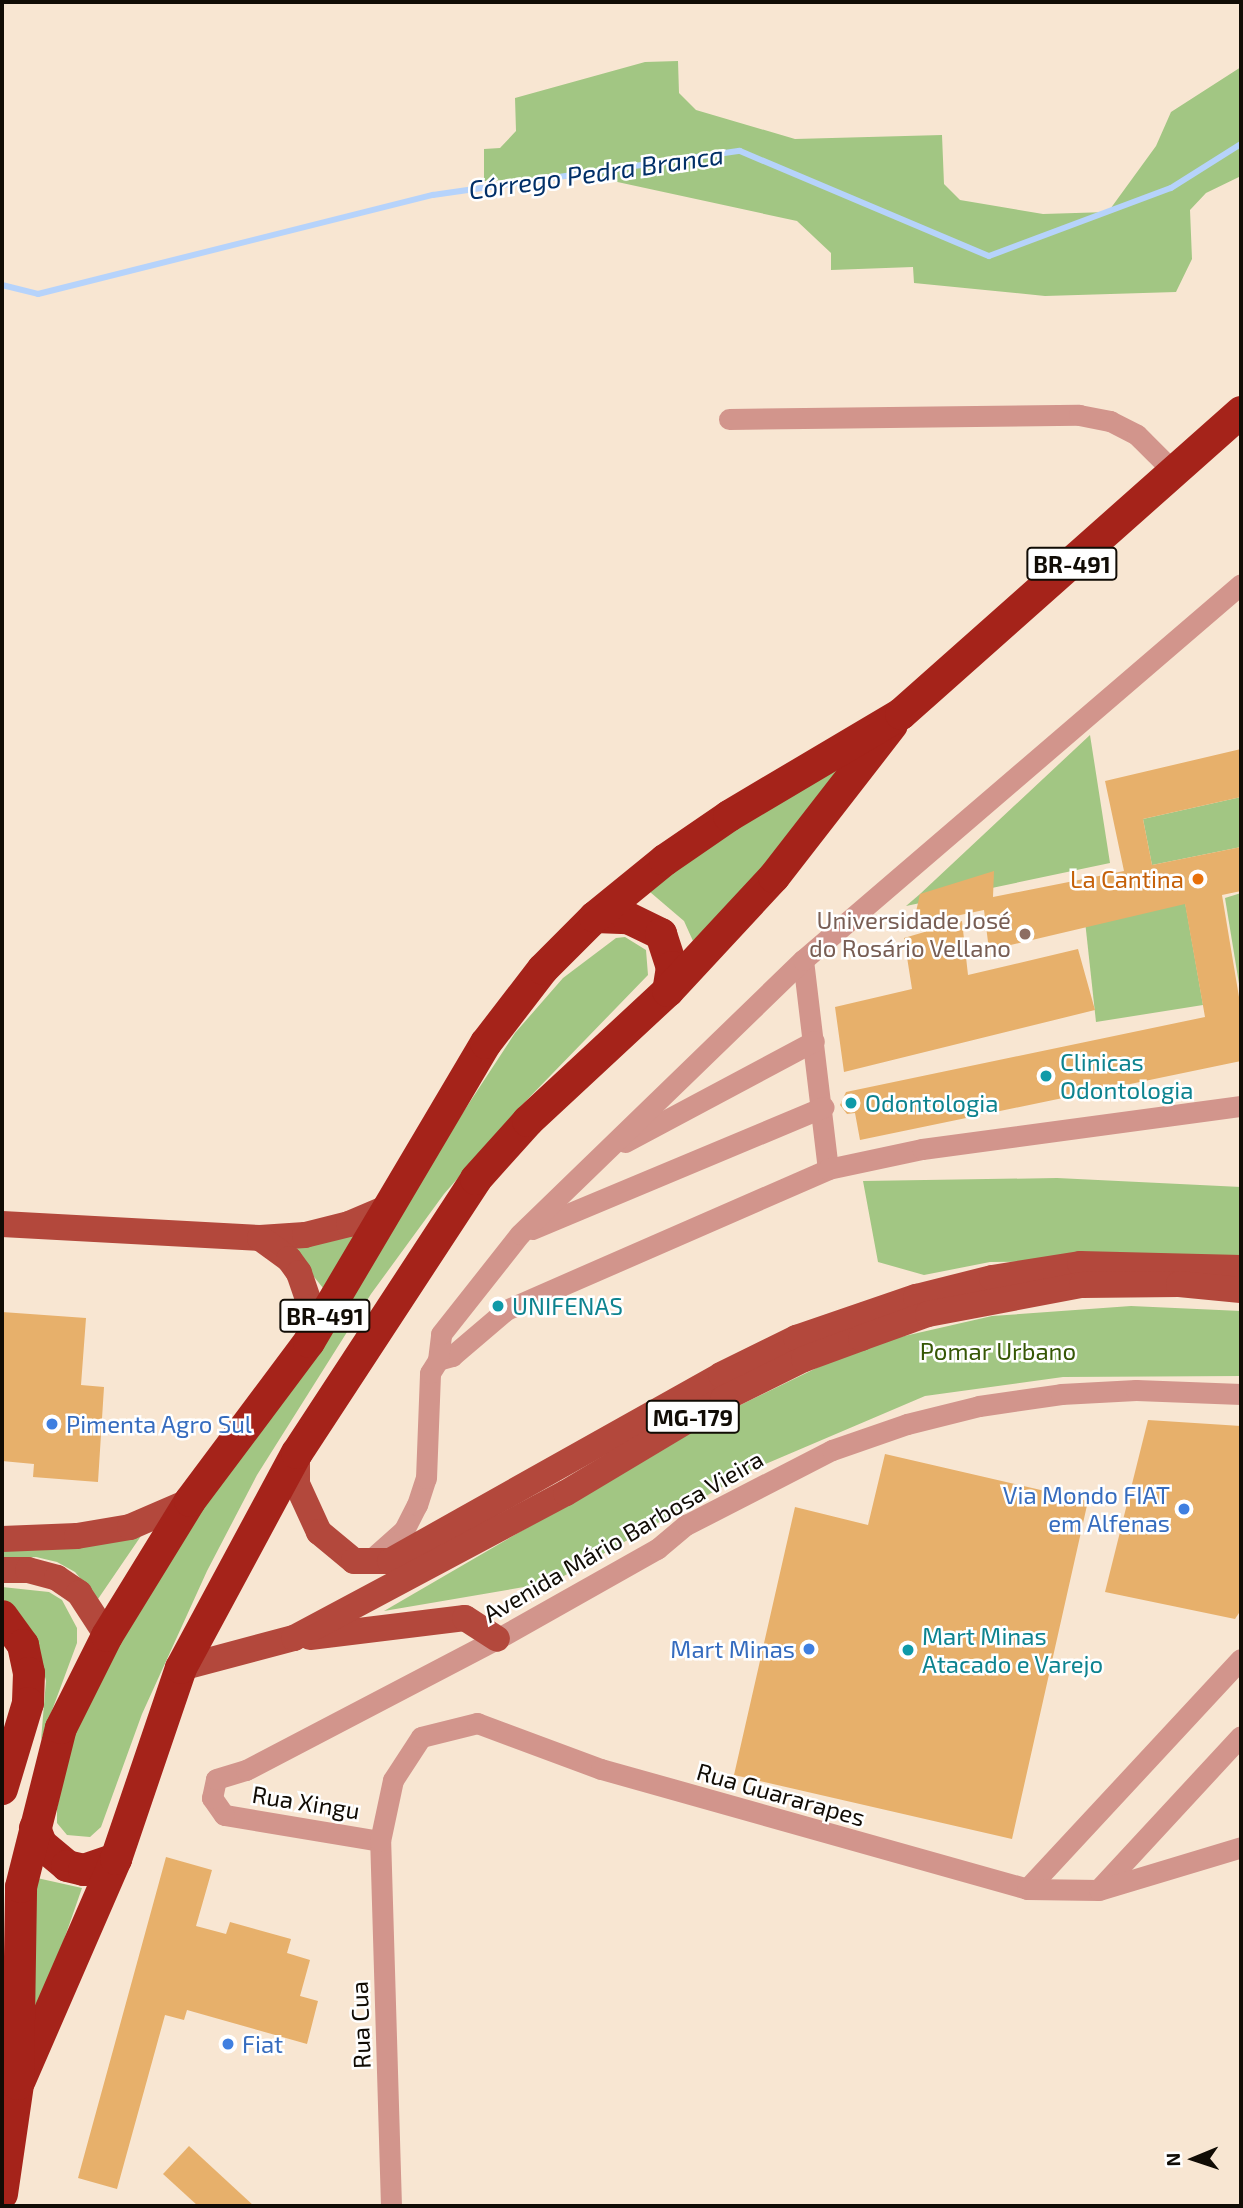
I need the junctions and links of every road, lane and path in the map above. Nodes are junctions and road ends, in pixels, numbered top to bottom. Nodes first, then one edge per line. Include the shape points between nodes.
1 (1241, 412) edge
2 (729, 419) dead end
3 (1175, 473) junction
4 (1241, 584) edge
5 (1231, 601) edge
6 (901, 714) junction
7 (595, 917) junction
8 (803, 960) junction
9 (668, 990) junction
10 (814, 1041) junction
11 (1241, 1106) edge
12 (824, 1107) junction
13 (601, 1155) junction
14 (828, 1169) junction
15 (391, 1206) junction
16 (2, 1224) edge
17 (520, 1234) junction
18 (260, 1238) junction
19 (1241, 1268) edge
20 (1241, 1290) edge
21 (309, 1342) junction
22 (438, 1360) junction
23 (1241, 1394) edge
24 (297, 1453) junction
25 (190, 1501) junction
26 (2, 1539) edge
27 (368, 1562) junction
28 (2, 1570) edge
29 (2, 1616) edge
30 (107, 1636) junction
31 (294, 1638) junction
32 (497, 1639) junction
33 (1241, 1658) edge
34 (181, 1668) junction
35 (1241, 1736) edge
36 (2, 1789) edge
37 (224, 1815) joint
38 (35, 1828) junction
39 (380, 1841) junction
40 (1241, 1847) edge
41 (116, 1859) junction
42 (1027, 1889) junction
43 (1099, 1890) junction
44 (10, 1942) edge
45 (18, 2084) junction
46 (2, 2194) edge
47 (391, 2206) edge

1 - 3 highway, BR-491
2 - 3 street via 1079,415 1110,421 1138,435
3 - 6 highway, BR-491
4 - 5 street
5 - 8 street
6 - 7 highway, BR-491 via 729,816 664,860
6 - 9 highway, BR-491 via 774,877
7 - 9 highway via 628,918 661,934 671,967
7 - 15 highway, BR-491 via 544,970 486,1043
8 - 10 street
8 - 13 street
9 - 24 highway, BR-491 via 582,1066 476,1180
10 - 12 street
10 - 13 street
11 - 14 street via 922,1149
12 - 14 street
12 - 17 street
13 - 17 street
14 - 22 street via 506,1310 452,1356
15 - 18 main road via 327,1229
15 - 21 highway, BR-491
16 - 18 main road
17 - 22 street via 441,1334
18 - 21 main road via 289,1259 299,1273 311,1307
19 - 27 main road, MG-179 via 1080,1264 992,1278 916,1297 796,1338 721,1375 416,1550 390,1561
20 - 31 main road, MG-179 via 1180,1284 1082,1285 928,1314 861,1338 804,1359 723,1399 500,1530
21 - 25 highway, BR-491
22 - 27 street via 430,1373 426,1478 417,1505 404,1530
23 - 32 street, Avenida Mário Barbosa Vieira via 1136,1390 1061,1394 979,1406 907,1424 832,1450 686,1525 657,1549
24 - 27 main road via 297,1484 319,1532 354,1560
24 - 34 highway, BR-491
25 - 26 main road via 130,1527 77,1536
25 - 30 highway, BR-491
28 - 30 main road via 28,1570 57,1578 79,1593
29 - 36 highway via 23,1645 29,1673 28,1703
30 - 38 highway, BR-491 via 61,1728
31 - 32 main road via 465,1618
31 - 34 main road, MG-179
32 - 37 street, Avenida Mário Barbosa Vieira via 246,1770 216,1779 212,1798
33 - 42 street
34 - 41 highway, BR-491
35 - 43 street
37 - 39 street, Rua Xingu
38 - 41 highway via 52,1857 67,1867 83,1870
38 - 44 highway, BR-491
39 - 42 street, Rua Guararapes via 393,1780 421,1737 477,1723 601,1769
39 - 47 street, Rua Cua
40 - 43 street, Rua Guararapes
41 - 45 highway, BR-491
42 - 43 street, Rua Guararapes
44 - 45 highway, BR-491
45 - 46 highway, BR-491

